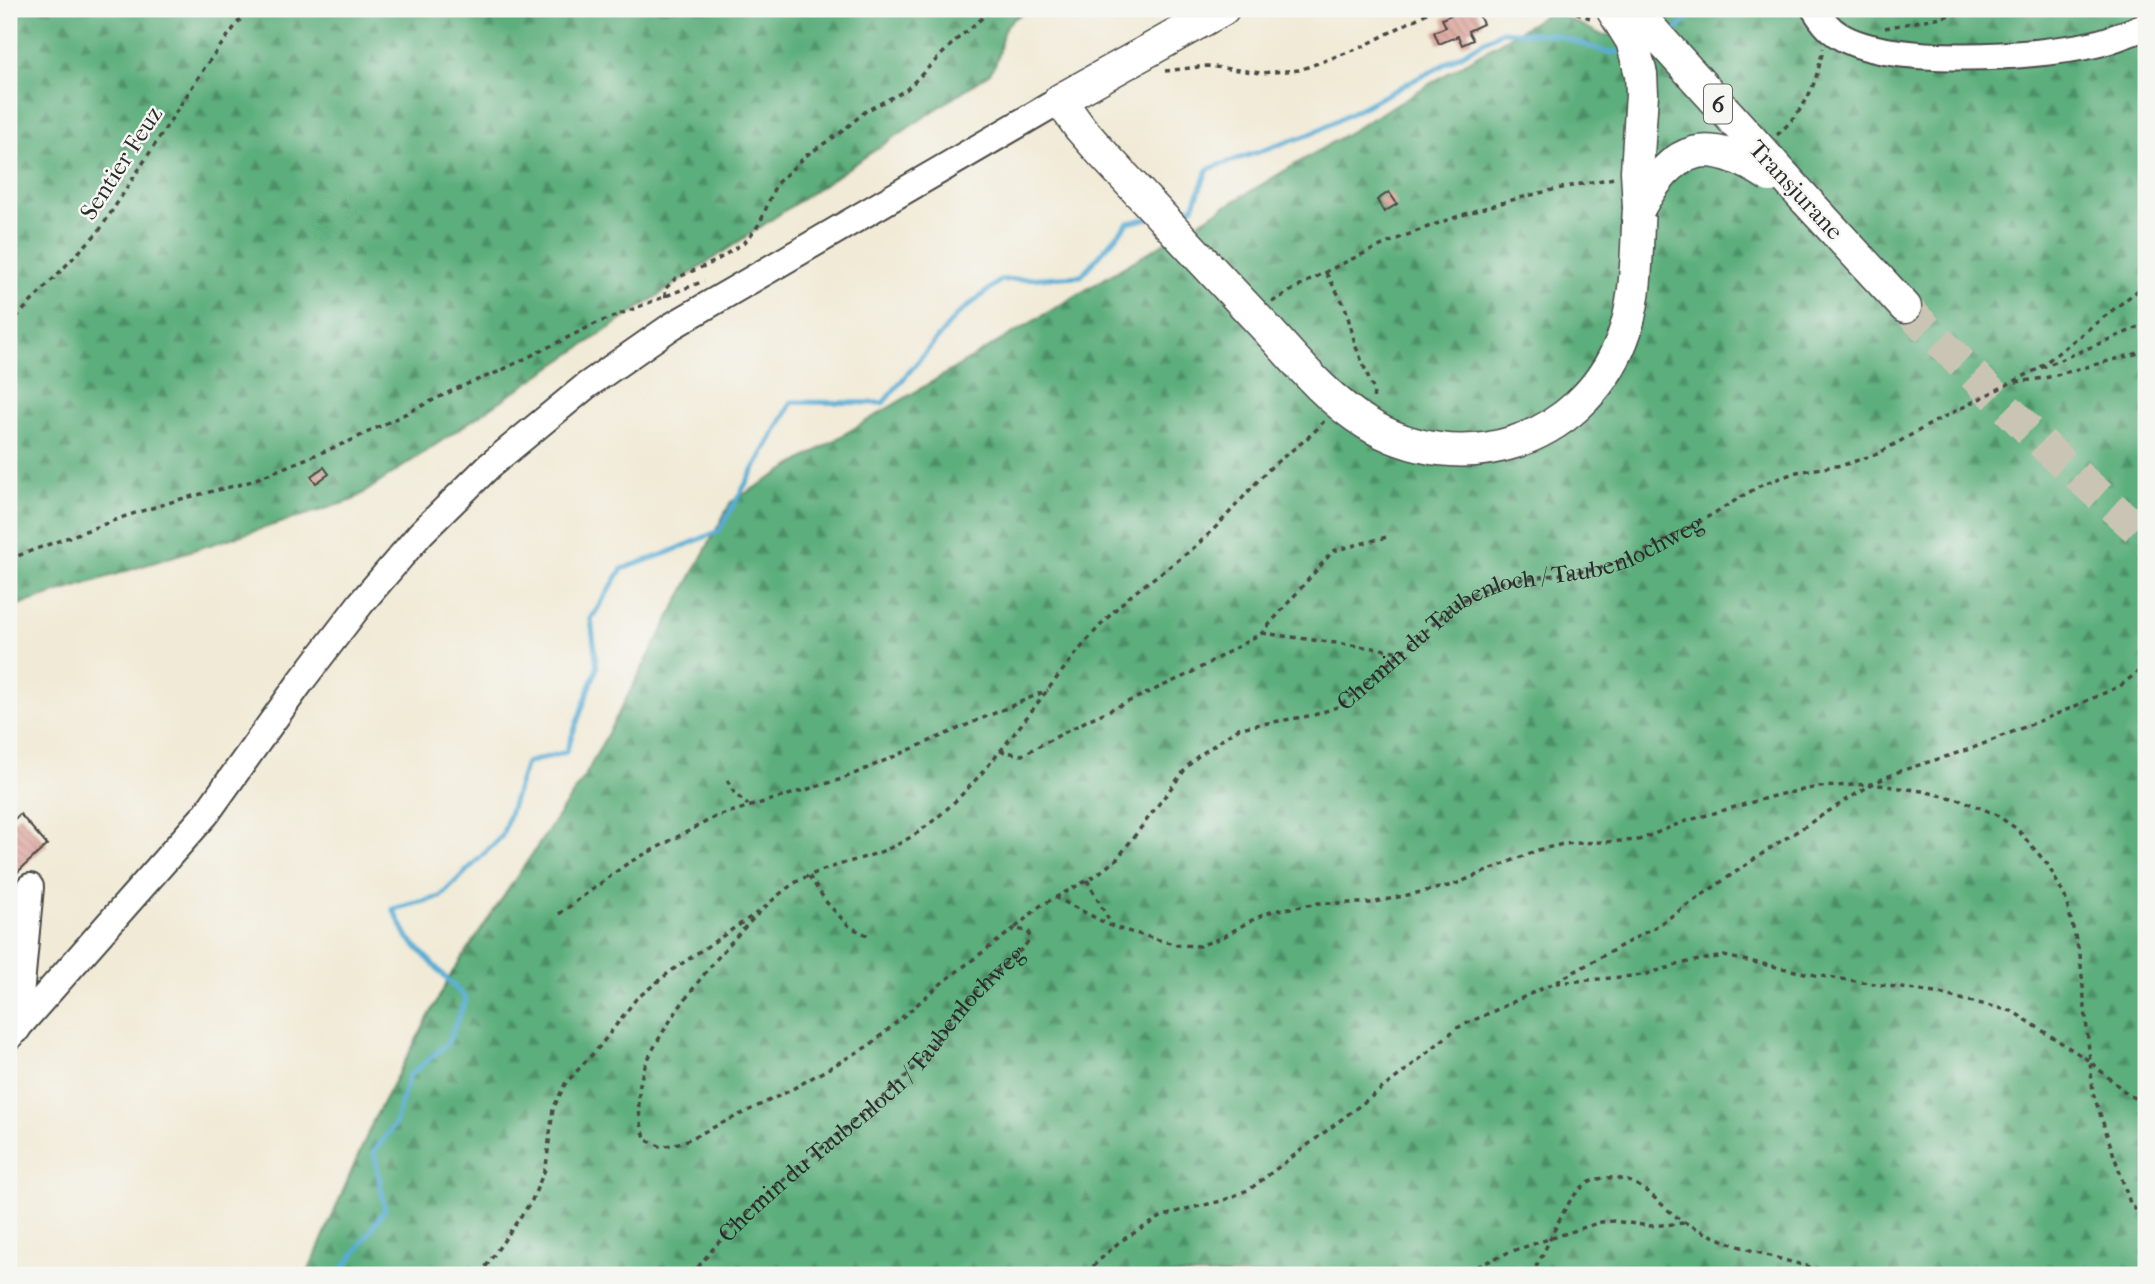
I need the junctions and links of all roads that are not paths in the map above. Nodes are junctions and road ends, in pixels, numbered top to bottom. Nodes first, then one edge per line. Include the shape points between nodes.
1 (1223, 9) edge
2 (1612, 9) edge
3 (1633, 9) edge
4 (1820, 17) edge
5 (2146, 27) edge
6 (1060, 100) junction
7 (1804, 198) junction
8 (1639, 208) junction
9 (1905, 307) tunnel mouth
10 (30, 887) dead end
11 (13, 1033) edge

1 - 6 main road
2 - 8 main road, bridge via 1632,41 1641,74
3 - 7 main road, Transjurane / 6, bridge
4 - 5 street via 1840,37 1866,46 1969,57 2071,48
6 - 8 main road, bridge via 1102,153 1266,317 1348,411 1390,436 1428,448 1468,451 1522,440 1559,421 1592,390 1616,354 1630,312
6 - 11 street via 672,326 586,386 498,459 421,533 361,603 205,814
7 - 8 main road, bridge via 1742,159 1706,151 1667,168
7 - 9 main road, Transjurane / 6
10 - 11 street

